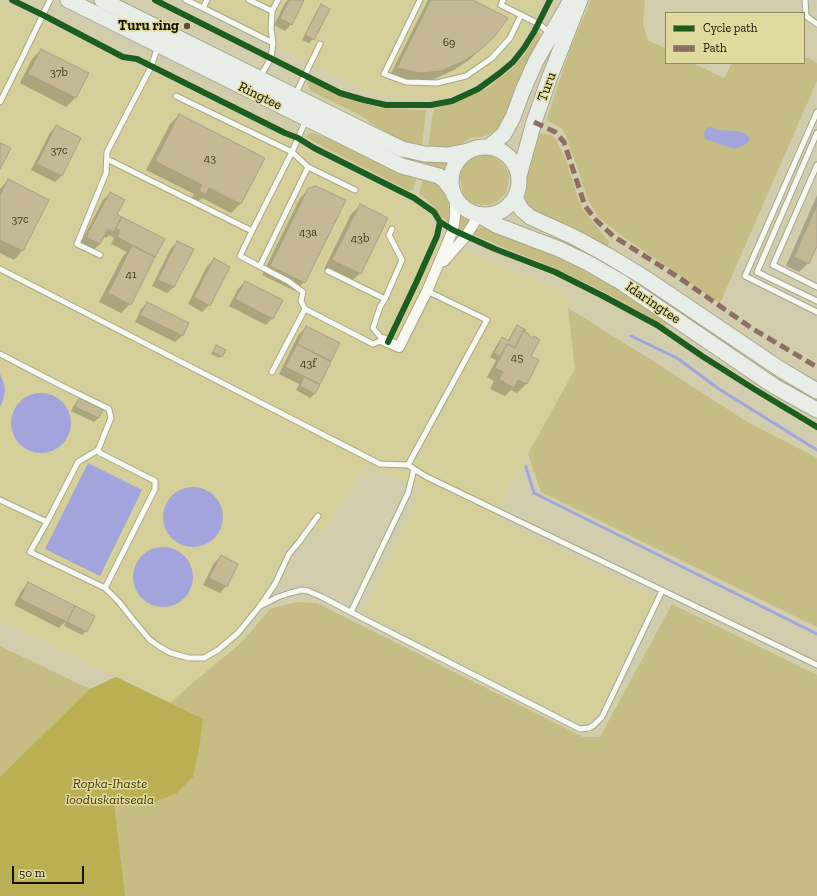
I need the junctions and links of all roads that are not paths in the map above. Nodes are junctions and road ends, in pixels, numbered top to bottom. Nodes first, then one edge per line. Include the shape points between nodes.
1 (50, 0) edge
2 (68, 0) edge
3 (104, 0) edge
4 (186, 0) edge
5 (207, 0) edge
6 (249, 0) edge
7 (278, 0) edge
8 (420, 0) edge
9 (503, 0) edge
10 (571, 0) edge
11 (580, 0) edge
12 (805, 0) edge
13 (203, 8) junction
14 (272, 11) junction
15 (521, 15) junction
16 (817, 24) edge
17 (554, 41) junction
18 (273, 42) junction
19 (320, 44) dead end
20 (158, 45) junction
21 (259, 78) junction
22 (549, 79) junction
23 (176, 96) dead end
24 (294, 96) junction
25 (0, 102) edge
26 (817, 112) edge
27 (306, 118) junction
28 (817, 133) edge
29 (489, 147) junction
30 (468, 151) junction
31 (292, 152) junction
32 (106, 159) junction
33 (817, 165) edge
34 (308, 167) junction
35 (519, 176) junction
36 (355, 190) dead end
37 (453, 194) junction
38 (515, 197) junction
39 (479, 215) junction
40 (392, 229) road end
41 (252, 231) junction
42 (100, 255) dead end
43 (260, 266) junction
44 (0, 269) edge
45 (436, 270) junction
46 (328, 272) dead end
47 (817, 286) edge
48 (427, 291) junction
49 (385, 299) junction
50 (817, 301) edge
51 (305, 309) junction
52 (817, 312) edge
53 (383, 340) junction
54 (0, 354) edge
55 (272, 372) dead end
56 (817, 391) edge
57 (817, 410) edge
58 (98, 450) junction
59 (408, 465) junction
60 (414, 469) junction
61 (0, 500) edge
62 (318, 516) dead end
63 (47, 522) junction
64 (105, 588) junction
65 (662, 591) junction
66 (260, 606) junction
67 (351, 612) junction
68 (817, 665) edge

1 - 25 lane
2 - 20 main road, Ringtee
3 - 21 main road, Ringtee
4 - 13 lane
5 - 13 lane
6 - 14 lane
7 - 14 lane
8 - 15 lane via 384,74 406,82 437,83 466,76 492,58 510,38
9 - 15 lane via 501,5
10 - 17 main road, Turu
11 - 22 main road, Turu
12 - 16 lane via 806,16
13 - 18 lane
14 - 18 lane
15 - 17 lane via 539,24
17 - 22 lane via 555,52
17 - 29 main road, Turu via 536,61 504,134
18 - 21 lane via 271,58
19 - 24 lane
20 - 27 main road, Ringtee
20 - 32 lane via 151,67 107,152
21 - 24 main road, Ringtee
22 - 35 main road, Turu
23 - 31 lane
24 - 30 main road, Ringtee via 402,148 425,154 448,155
26 - 52 lane via 745,276
27 - 31 lane
27 - 37 main road, Ringtee via 402,166 439,176
28 - 50 lane via 757,272
29 - 30 main road via 482,146
29 - 35 main road via 509,156
30 - 37 main road via 453,167 450,178
31 - 34 lane
31 - 41 lane
32 - 41 lane
32 - 42 lane via 106,173 77,244
33 - 47 lane via 773,264
34 - 36 lane
34 - 43 lane
35 - 38 main road
37 - 39 main road via 461,206
37 - 45 street via 453,230
38 - 39 main road via 500,212
38 - 56 main road, Idaringtee via 521,209 530,217 607,254
39 - 45 street via 466,236
39 - 57 main road, Idaringtee via 496,225 559,249 621,282 774,386
40 - 49 lane via 389,235 402,260
41 - 43 lane via 240,256
43 - 51 lane via 303,292 302,301
44 - 59 lane via 380,464
45 - 48 street
46 - 49 lane
48 - 53 street via 399,347
48 - 59 lane via 488,320
49 - 53 lane via 373,328
51 - 53 lane via 373,344
51 - 55 lane
54 - 58 lane via 109,409 111,418
58 - 63 lane via 78,462
58 - 64 lane via 155,481 155,489
59 - 60 lane
60 - 65 lane
60 - 67 lane via 408,493
61 - 63 lane
62 - 66 lane via 289,554 275,584
63 - 64 lane via 30,552
64 - 66 lane via 150,640 171,653 190,658 204,658 218,650 238,633
65 - 67 lane via 602,717 589,728 580,729
65 - 68 lane
66 - 67 lane via 278,597 302,590

